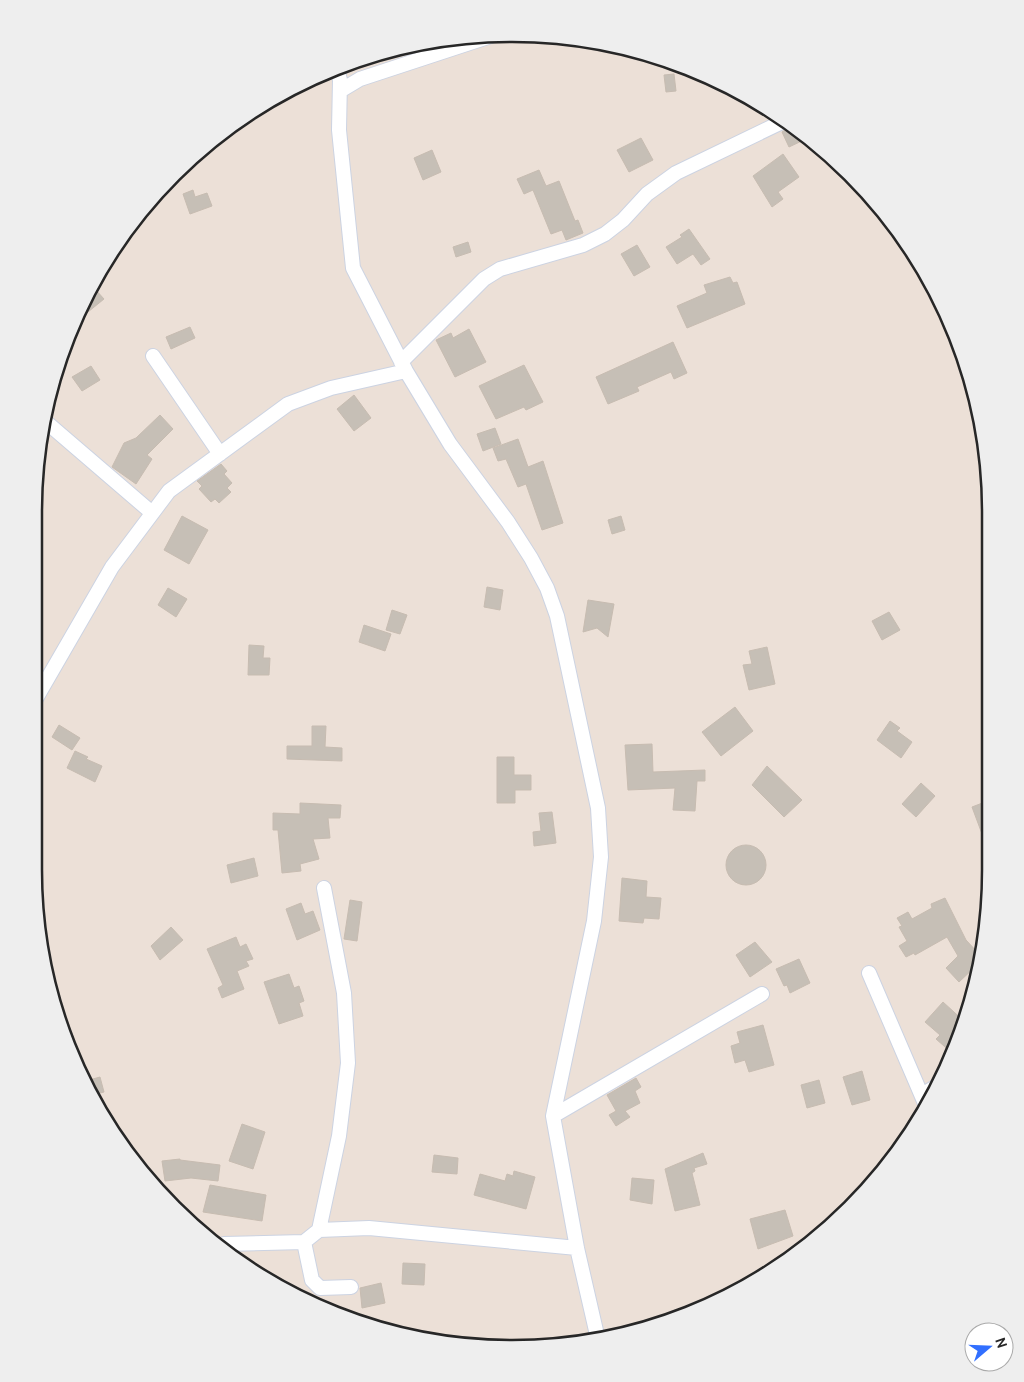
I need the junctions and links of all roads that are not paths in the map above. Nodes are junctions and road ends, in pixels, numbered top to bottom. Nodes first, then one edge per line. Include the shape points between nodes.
1 (460, 46) edge
2 (338, 76) edge
3 (340, 91) junction
4 (777, 125) edge
5 (153, 356) dead end
6 (404, 366) junction
7 (51, 426) edge
8 (220, 454) junction
9 (151, 512) junction
10 (42, 688) edge
11 (324, 888) dead end
12 (869, 973) dead end
13 (762, 994) dead end
14 (923, 1097) edge
15 (553, 1116) junction
16 (318, 1230) junction
17 (304, 1242) junction
18 (229, 1244) edge
19 (577, 1248) junction
20 (351, 1287) dead end
21 (596, 1331) edge

1 - 3 street via 360,79
2 - 3 street
3 - 6 street via 339,130 353,268
4 - 6 street via 676,173 647,194 605,234 583,245 500,268 484,279
5 - 8 street
6 - 8 street via 288,404
6 - 15 street via 450,444 531,558 547,588 557,616 598,808 601,857 594,921
7 - 9 street
8 - 9 street via 170,491
9 - 10 street via 112,568
11 - 16 street via 344,993 348,1063 339,1136
12 - 14 street
13 - 15 street
15 - 19 street
16 - 17 street
16 - 19 street via 369,1228
17 - 18 street
17 - 20 street via 312,1280 320,1288
19 - 21 street

